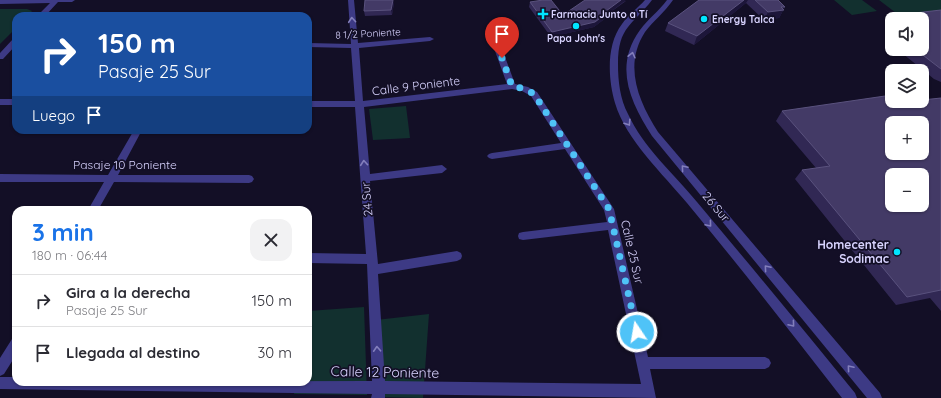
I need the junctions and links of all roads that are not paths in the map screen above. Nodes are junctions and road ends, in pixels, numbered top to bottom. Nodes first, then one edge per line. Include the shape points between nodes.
1 (57, 0) edge
2 (72, 0) edge
3 (351, 0) edge
4 (649, 0) edge
5 (670, 0) edge
6 (0, 2) edge
7 (45, 12) edge
8 (491, 29) dead end
9 (430, 39) dead end
10 (12, 45) edge
11 (312, 45) edge
12 (354, 46) junction
13 (0, 57) edge
14 (512, 86) junction
15 (525, 89) joint
16 (0, 102) edge
17 (12, 102) edge
18 (619, 103) junction
19 (312, 104) edge
20 (359, 104) junction
21 (641, 113) junction
22 (136, 134) edge
23 (567, 145) junction
24 (492, 156) dead end
25 (442, 169) dead end
26 (0, 178) edge
27 (112, 178) junction
28 (365, 178) junction
29 (249, 179) dead end
30 (95, 206) edge
31 (613, 225) junction
32 (523, 236) dead end
33 (456, 256) dead end
34 (312, 258) edge
35 (372, 265) junction
36 (12, 350) edge
37 (643, 363) junction
38 (765, 363) dead end
39 (0, 370) edge
40 (0, 382) edge
41 (12, 382) edge
42 (210, 386) edge
43 (379, 393) edge
44 (650, 395) edge
45 (850, 398) edge
46 (875, 398) edge

1 - 2 street
1 - 6 street
1 - 7 street
12 -> 3 street, 24 Sur
4 - 18 street, 26 Sur via 625,25 617,41 614,65
21 -> 5 street, 26 Sur via 632,87 632,53 640,34
8 - 14 street
9 - 12 street, 8 1/2 Poniente
10 - 13 street
11 - 12 street, 8 1/2 Poniente
12 - 20 street, 24 Sur
14 - 15 street, Calle 9 Poniente
14 - 20 street, Calle 9 Poniente
15 - 23 street, Calle 25 Sur via 534,94
16 - 17 street
18 - 21 street via 635,113
18 -> 45 street, 26 Sur via 624,115 650,152 810,345
19 - 20 street, Calle 9 Poniente
28 -> 20 street, 24 Sur
46 -> 21 street, 26 Sur via 655,134
22 - 27 street
23 - 24 street
23 - 31 street, Calle 25 Sur via 609,209
25 - 28 street
26 - 27 street, Pasaje 10 Poniente
27 - 29 street, Pasaje 10 Poniente
27 - 30 street
28 - 35 street, 24 Sur
31 - 32 street
31 - 37 street, Calle 25 Sur
33 - 35 street
34 - 35 street
43 -> 35 street, 24 Sur
36 - 39 street
37 - 38 street
37 - 44 street, Calle 25 Sur
40 - 41 street, Calle 12 Poniente
42 - 43 street, Calle 12 Poniente
43 - 44 street, Calle 12 Poniente

